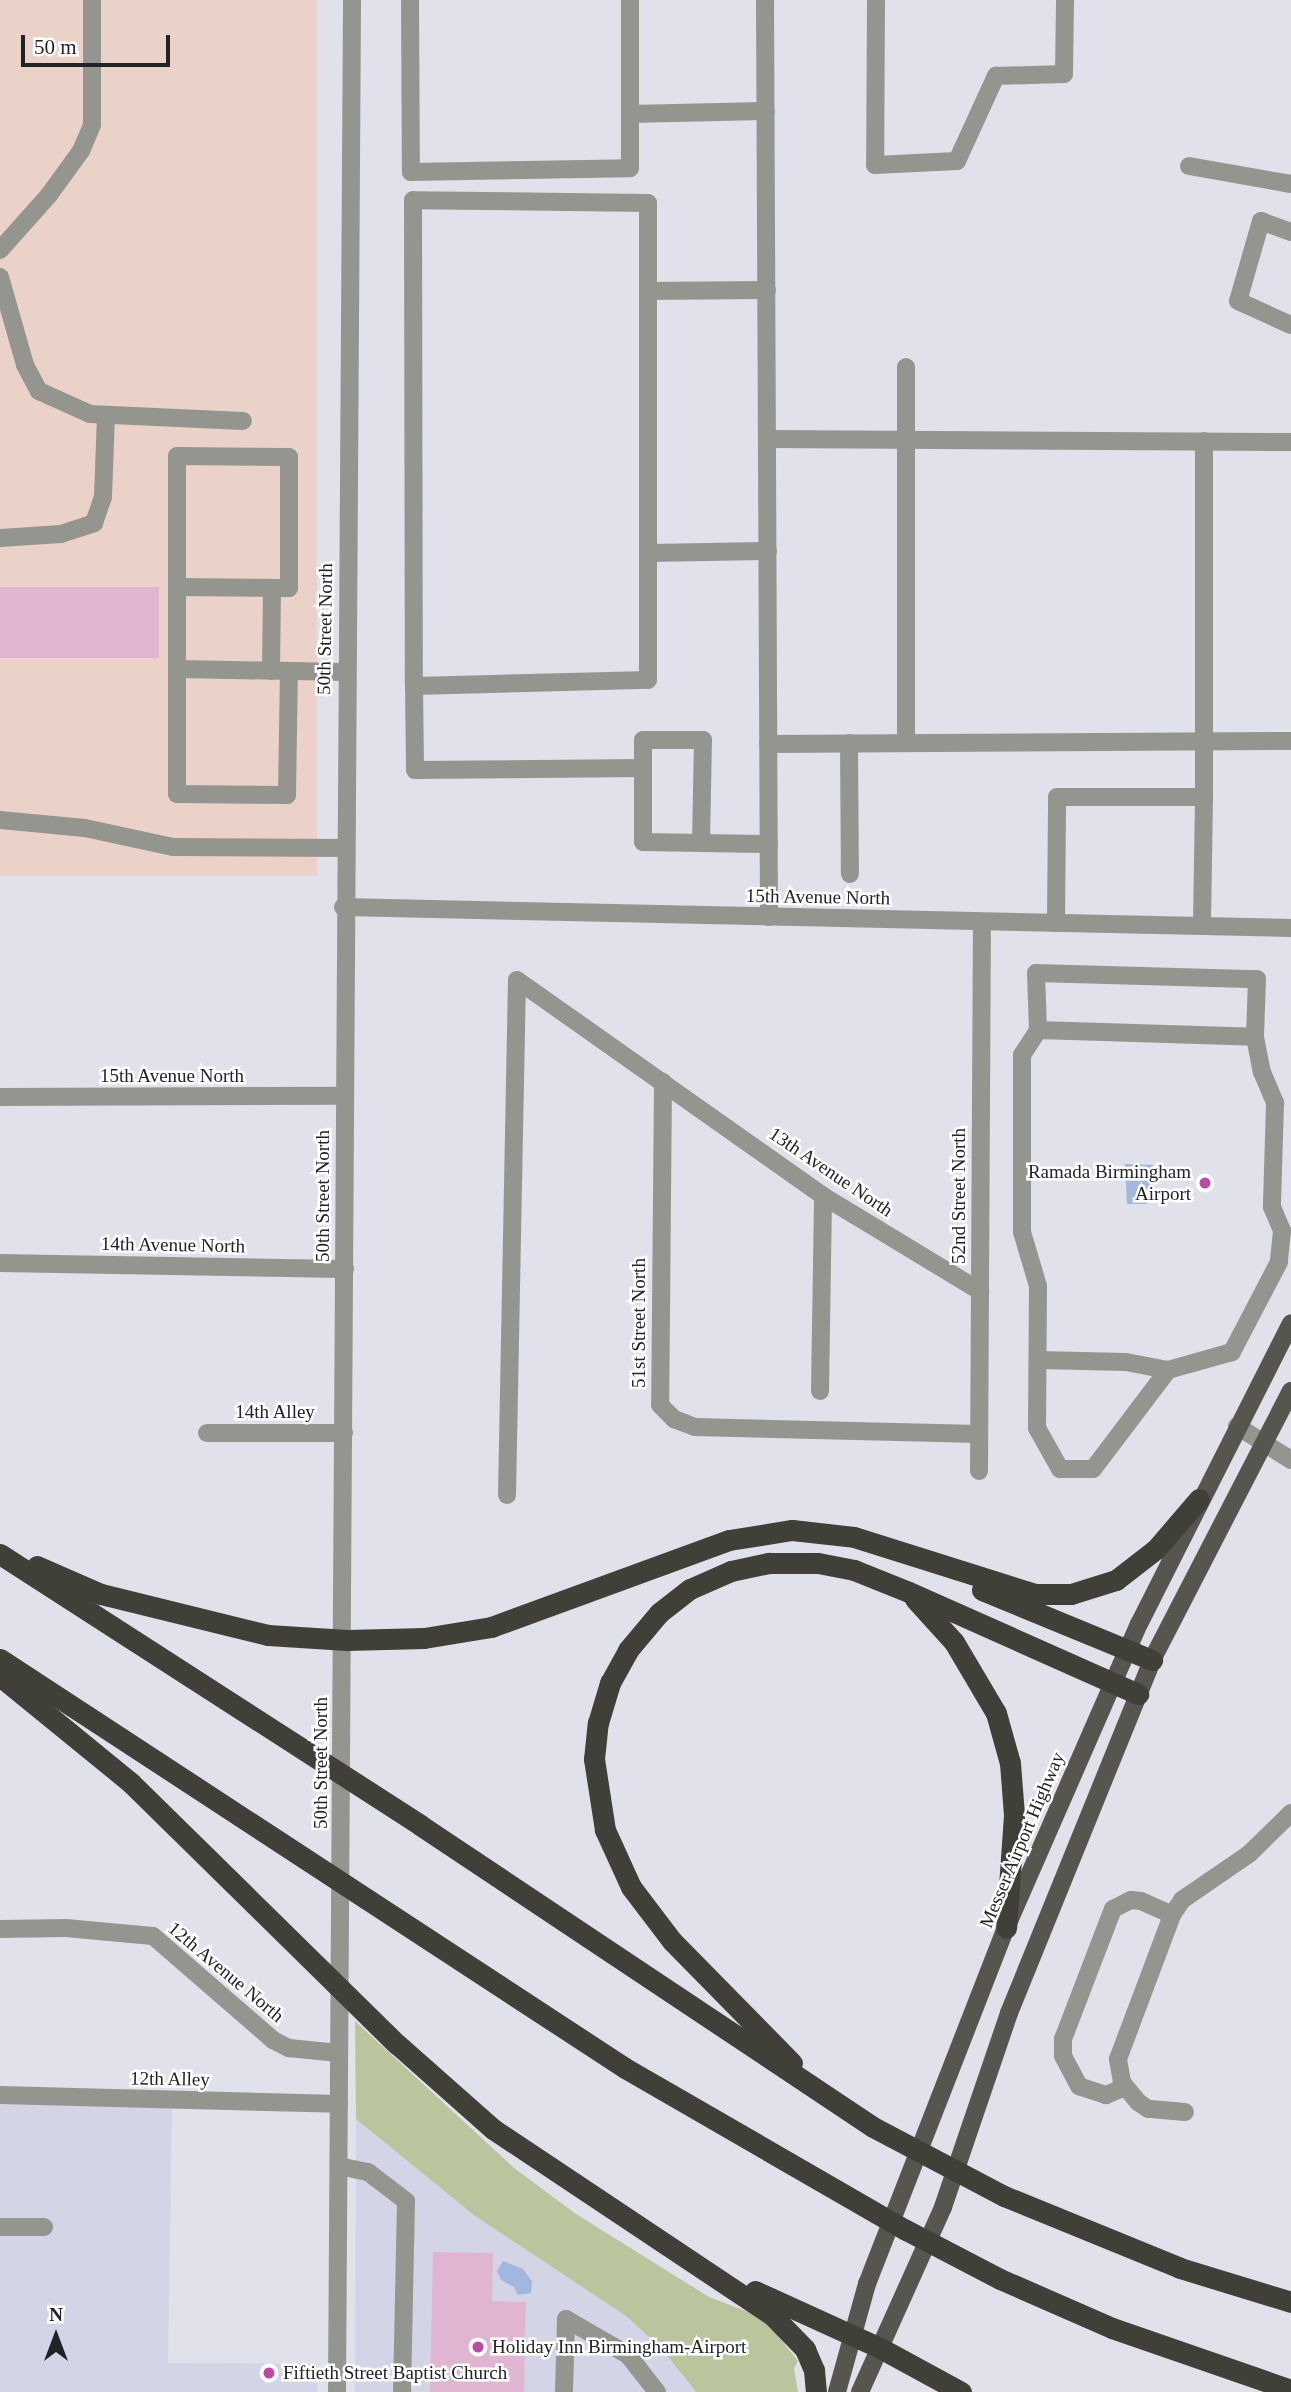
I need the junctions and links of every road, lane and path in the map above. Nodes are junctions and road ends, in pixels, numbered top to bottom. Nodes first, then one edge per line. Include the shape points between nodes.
1 (92, 0) edge
2 (352, 0) edge
3 (410, 0) edge
4 (630, 0) edge
5 (765, 0) edge
6 (876, 0) edge
7 (1065, 0) edge
8 (766, 111) junction
9 (630, 114) junction
10 (1189, 166) dead end
11 (1291, 184) edge
12 (1291, 232) edge
13 (0, 250) edge
14 (1, 281) edge
15 (767, 290) junction
16 (648, 291) junction
17 (1291, 325) edge
18 (906, 368) dead end
19 (106, 415) junction
20 (243, 421) dead end
21 (767, 439) junction
22 (907, 440) junction
23 (1204, 441) junction
24 (1291, 442) edge
25 (0, 538) edge
26 (768, 551) junction
27 (648, 553) junction
28 (177, 587) junction
29 (272, 589) junction
30 (177, 669) junction
31 (280, 671) junction
32 (345, 671) junction
33 (414, 686) junction
34 (1204, 741) junction
35 (1291, 741) edge
36 (849, 743) junction
37 (906, 743) junction
38 (768, 744) junction
39 (643, 768) junction
40 (1204, 797) junction
41 (0, 820) edge
42 (701, 843) junction
43 (769, 844) junction
44 (344, 848) junction
45 (850, 874) dead end
46 (343, 908) junction
47 (769, 917) junction
48 (982, 922) junction
49 (1056, 923) junction
50 (1202, 926) junction
51 (1291, 928) edge
52 (1038, 1030) junction
53 (1255, 1037) junction
54 (663, 1082) junction
55 (343, 1096) junction
56 (0, 1097) edge
57 (1282, 1170) edge
58 (823, 1196) junction
59 (0, 1263) edge
60 (345, 1269) junction
61 (980, 1291) junction
62 (1291, 1324) edge
63 (1038, 1360) junction
64 (1168, 1370) junction
65 (820, 1391) dead end
66 (1291, 1391) edge
67 (1237, 1426) junction
68 (206, 1433) dead end
69 (344, 1433) junction
70 (979, 1434) junction
71 (1265, 1441) junction
72 (1291, 1460) edge
73 (979, 1471) dead end
74 (507, 1495) dead end
75 (1199, 1499) junction
76 (854, 1537) junction
77 (0, 1552) edge
78 (909, 1592) junction
79 (1128, 1650) junction
80 (0, 1659) edge
81 (1152, 1660) junction
82 (0, 1676) edge
83 (1112, 1683) junction
84 (1138, 1694) junction
85 (1291, 1813) edge
86 (1172, 1915) junction
87 (1006, 1928) junction
88 (0, 1929) edge
89 (339, 2053) junction
90 (1125, 2087) junction
91 (0, 2095) edge
92 (826, 2097) junction
93 (339, 2104) junction
94 (1185, 2112) dead end
95 (339, 2166) junction
96 (0, 2227) edge
97 (44, 2227) dead end
98 (712, 2271) junction
99 (1291, 2302) edge
100 (850, 2334) junction
101 (882, 2348) junction
102 (1291, 2390) edge
103 (337, 2392) edge
104 (402, 2392) edge
105 (564, 2392) edge
106 (657, 2392) edge
107 (816, 2392) edge
108 (837, 2392) edge
109 (860, 2392) edge
110 (961, 2392) edge

1 - 13 street via 92,125 81,151 49,195
2 - 32 street, 50th Street North
3 - 9 street via 411,172 630,168
4 - 9 street
5 - 8 street
6 - 7 street via 875,165 957,161 996,76 1064,74
8 - 9 street
8 - 15 street
10 - 11 street
12 - 17 street via 1261,221 1238,301
14 - 19 street via 25,365 39,391 90,414
15 - 16 street
15 - 21 street
16 - 27 street
16 - 33 street via 648,203 413,200
18 - 22 street
19 - 20 street
19 - 25 street via 103,497 94,523 61,534
21 - 22 street
21 - 26 street
22 - 23 street
22 - 37 street
23 - 24 street
23 - 34 street
26 - 27 street
26 - 38 street
27 - 33 street via 648,680
28 - 29 street
28 - 29 street via 177,456 289,457 289,589
28 - 30 street
29 - 31 street
30 - 31 street
30 - 31 street via 177,794 287,795
31 - 32 street
32 - 44 street, 50th Street North
33 - 39 street via 415,771
34 - 35 street
34 - 37 street
34 - 40 street
36 - 37 street
36 - 38 street
36 - 45 street
38 - 43 street
39 - 42 street via 643,842
39 - 42 street via 643,740 703,740
40 - 49 street via 1057,797
40 - 50 street
41 - 44 street via 85,828 173,847
42 - 43 street
43 - 47 street
44 - 46 street, 50th Street North
46 - 47 street, 15th Avenue North
46 - 55 street, 50th Street North
47 - 48 street, 15th Avenue North
48 - 49 street, 15th Avenue North
48 - 61 street, 52nd Street North
49 - 50 street, 15th Avenue North
50 - 51 street, 15th Avenue North
52 - 53 street
52 - 53 street via 1036,973 1257,979
52 - 63 street via 1022,1055 1022,1232 1038,1286
53 - 57 street via 1275,1103
54 - 58 street, 13th Avenue North
54 - 70 street, 51st Street North via 660,1405 674,1419 695,1427
54 - 74 street, 13th Avenue North via 517,980
55 - 56 street, 15th Avenue North
55 - 60 street, 50th Street North
57 - 64 street via 1272,1207 1283,1231 1279,1262 1232,1352
58 - 61 street, 13th Avenue North
58 - 65 street
59 - 60 street, 14th Avenue North
60 - 69 street, 50th Street North
61 - 70 street, 52nd Street North
62 - 67 main road, Messer Airport Highway
63 - 64 street via 1126,1362
63 - 64 street via 1037,1428 1060,1469 1093,1469
66 - 71 main road
67 - 71 street
67 - 75 main road, Messer Airport Highway
68 - 69 street, 14th Alley
69 - 89 street, 50th Street North
70 - 73 street, 52nd Street North
71 - 72 street
71 - 81 main road
75 - 76 highway via 1156,1549 1116,1580 1071,1594 1035,1594
75 - 79 main road, Messer Airport Highway
76 - 77 highway via 792,1530 729,1541 491,1627 424,1638 347,1640 268,1635 101,1594
76 - 79 highway
77 - 92 highway
78 - 83 highway
78 - 87 highway via 954,1642 1000,1726 1010,1763 1014,1815
78 - 92 highway via 854,1570 818,1563 769,1563 731,1571 690,1589 659,1613 628,1650 610,1684 598,1723 597,1795 605,1830 631,1887 672,1941
79 - 81 highway
79 - 83 main road, Messer Airport Highway
80 - 102 highway via 625,2068 813,2175 1000,2279 1168,2350
81 - 84 main road
82 - 98 highway via 131,1783 397,2044 493,2129
83 - 84 highway
83 - 87 main road, Messer Airport Highway
84 - 101 main road via 1009,2013 943,2207
85 - 86 street via 1249,1854 1182,1899
86 - 90 street via 1118,2059
86 - 90 street via 1131,1899 1113,1909 1063,2039 1063,2056 1079,2085 1106,2095
87 - 100 main road, Messer Airport Highway
88 - 89 street, 12th Avenue North via 66,1928 153,1936 273,2039 289,2048
89 - 93 street, 50th Street North
90 - 94 street via 1148,2109
91 - 93 street, 12th Alley
92 - 99 highway via 1004,2196 1180,2268
93 - 95 street, 50th Street North
95 - 103 street, 50th Street North
95 - 104 street via 368,2172 406,2201
96 - 97 street
98 - 100 highway
98 - 107 highway via 774,2316 804,2349 814,2370
100 - 101 highway
100 - 108 main road, Messer Airport Highway
101 - 109 main road
101 - 110 highway
105 - 106 street via 566,2319 628,2354

